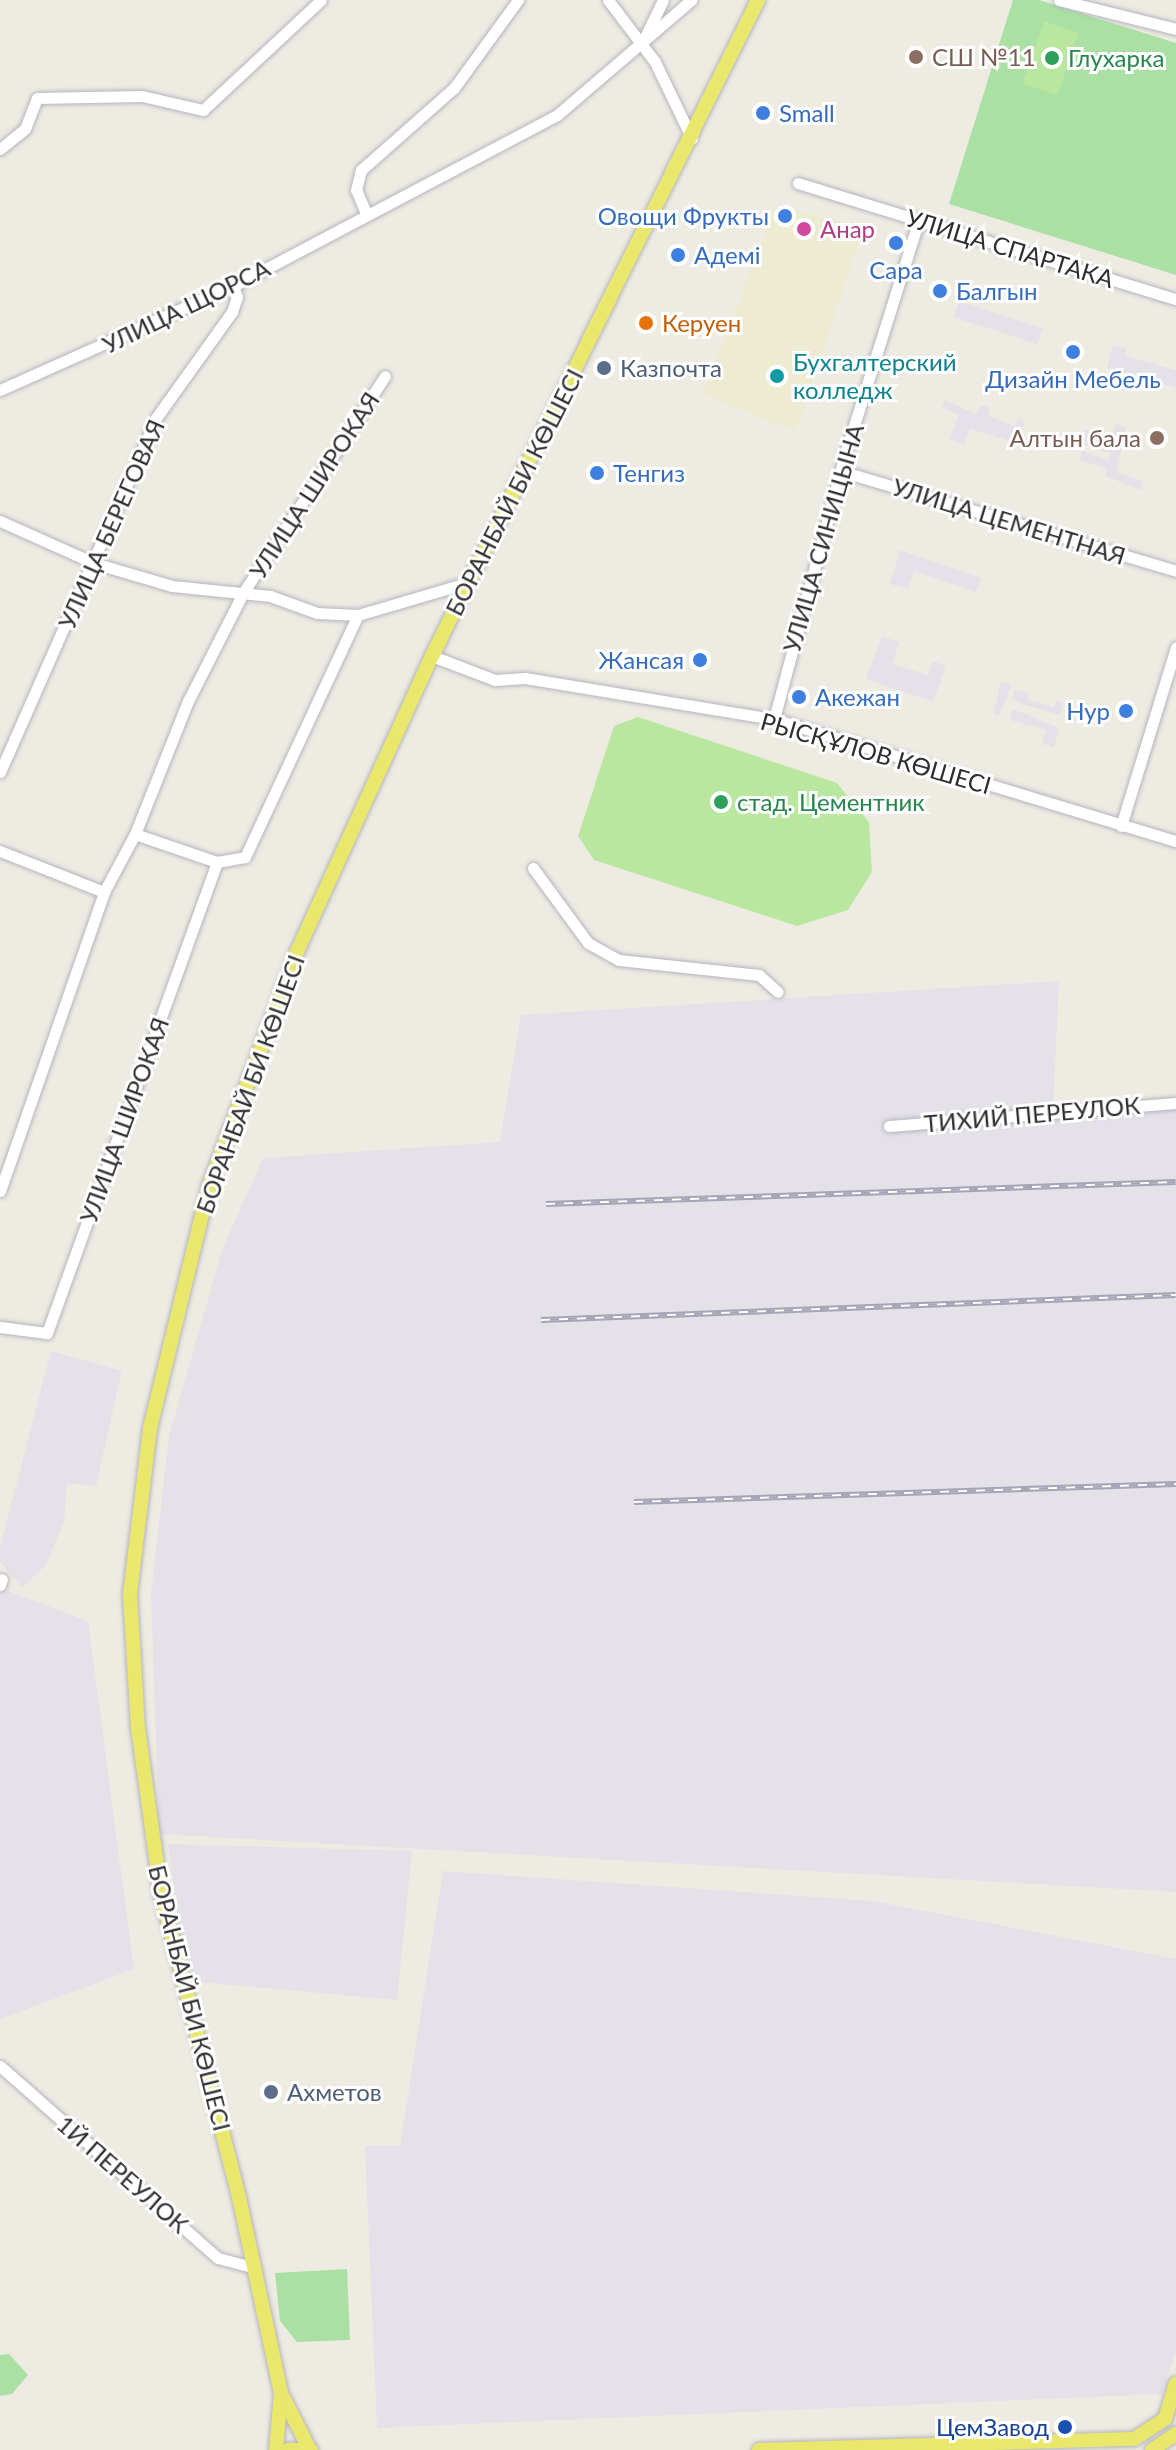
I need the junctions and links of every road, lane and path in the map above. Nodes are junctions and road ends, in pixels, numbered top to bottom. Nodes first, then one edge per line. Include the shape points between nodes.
1 (321, 0) edge
2 (518, 0) edge
3 (608, 0) edge
4 (663, 0) edge
5 (691, 0) edge
6 (758, 0) edge
7 (1059, 0) edge
8 (1176, 29) edge
9 (640, 47) junction
10 (692, 140) junction
11 (0, 149) edge
12 (798, 183) dead end
13 (366, 213) junction
14 (919, 220) junction
15 (233, 286) junction
16 (1176, 299) edge
17 (385, 376) dead end
18 (0, 390) edge
19 (841, 471) junction
20 (0, 521) edge
21 (94, 563) junction
22 (1176, 571) edge
23 (467, 583) junction
24 (243, 593) junction
25 (358, 615) junction
26 (1176, 647) edge
27 (432, 656) junction
28 (774, 719) junction
29 (0, 772) edge
30 (1121, 826) junction
31 (135, 834) junction
32 (1176, 841) edge
33 (0, 851) edge
34 (217, 862) junction
35 (533, 868) dead end
36 (104, 892) junction
37 (778, 992) dead end
38 (1176, 1103) edge
39 (889, 1126) dead end
40 (0, 1191) edge
41 (0, 1327) edge
42 (0, 2066) edge
43 (252, 2267) junction
44 (1176, 2384) edge
45 (281, 2393) junction
46 (1176, 2434) edge
47 (276, 2450) edge
48 (288, 2450) edge
49 (310, 2450) edge
50 (759, 2450) edge
51 (1152, 2450) edge

1 - 11 street via 203,110 142,96 37,98 25,129
2 - 13 street via 454,88 361,170 356,190
3 - 9 street
4 - 9 street
5 - 9 street, УЛИЦА ЩОРСА
6 - 10 main road, БОРАНБАЙ БИ КӨШЕСІ
7 - 8 street
9 - 10 street via 655,62
9 - 13 street, УЛИЦА ЩОРСА via 557,115
10 - 23 main road, БОРАНБАЙ БИ КӨШЕСІ
12 - 14 street, УЛИЦА СПАРТАКА
13 - 15 street, УЛИЦА ЩОРСА
14 - 16 street, УЛИЦА СПАРТАКА
14 - 19 street, УЛИЦА СИНИЦЫНА
15 - 18 street, УЛИЦА ЩОРСА
15 - 21 street, УЛИЦА БЕРЕГОВАЯ via 237,297 232,312 156,418
17 - 24 street, УЛИЦА ШИРОКАЯ
19 - 22 street, УЛИЦА ЦЕМЕНТНАЯ
19 - 28 street, УЛИЦА СИНИЦЫНА
20 - 21 street, УЛИЦА ШИРОКАЯ
21 - 24 street, УЛИЦА ШИРОКАЯ via 172,586
21 - 29 street, УЛИЦА БЕРЕГОВАЯ
23 - 25 street, УЛИЦА ШИРОКАЯ
23 - 27 main road, БОРАНБАЙ БИ КӨШЕСІ
24 - 25 street, УЛИЦА ШИРОКАЯ via 270,596 317,613
24 - 31 street, УЛИЦА ШИРОКАЯ via 188,701
25 - 34 street via 245,857
26 - 30 street
27 - 28 street, РЫСҚҰЛОВ КӨШЕСІ via 495,680 525,678
27 - 43 main road, БОРАНБАЙ БИ КӨШЕСІ via 296,954 209,1186 150,1428 130,1594 138,1729 161,1894
28 - 30 street, РЫСҚҰЛОВ КӨШЕСІ
30 - 32 street, РЫСҚҰЛОВ КӨШЕСІ
31 - 34 street
31 - 36 street, УЛИЦА ШИРОКАЯ
33 - 36 street
34 - 41 street, УЛИЦА ШИРОКАЯ via 47,1333
35 - 37 street via 588,943 619,960 759,975
36 - 40 street, УЛИЦА ШИРОКАЯ
38 - 39 street, ТИХИЙ ПЕРЕУЛОК
42 - 43 street, 1Й ПЕРЕУЛОК via 218,2258
43 - 45 main road, БОРАНБАЙ БИ КӨШЕСІ
44 - 50 main road via 1165,2419 1134,2439
45 - 47 main road
45 - 49 main road
46 - 51 main road
48 - 49 main road

